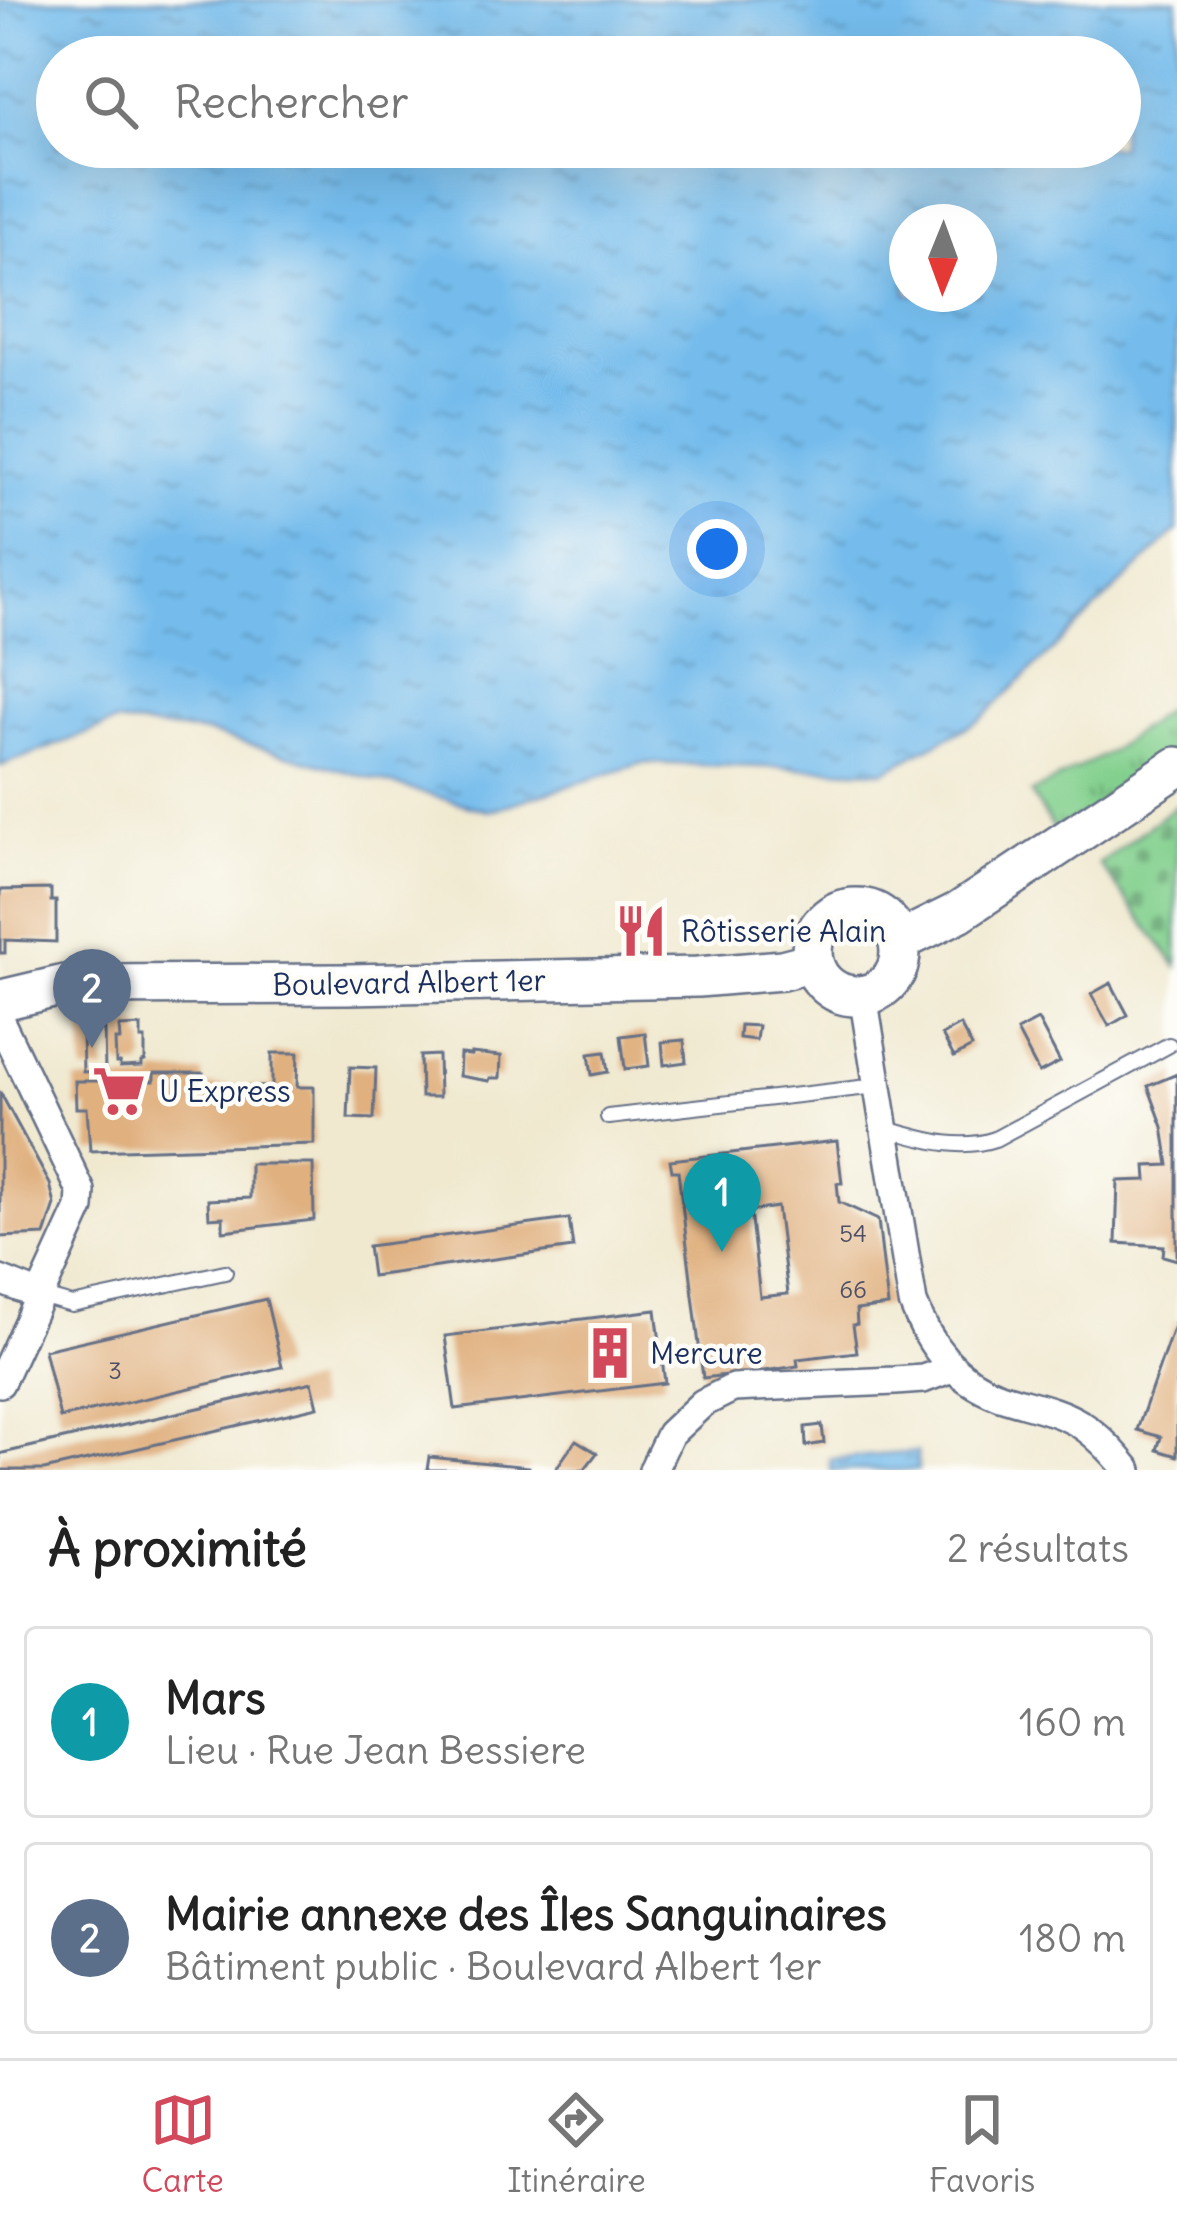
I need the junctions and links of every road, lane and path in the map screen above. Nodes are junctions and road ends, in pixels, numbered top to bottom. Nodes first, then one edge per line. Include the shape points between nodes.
1 (1177, 766) edge
2 (900, 941) junction
3 (813, 962) junction
4 (863, 995) junction
5 (4, 1017) edge
6 (1169, 1045) dead end
7 (877, 1086) junction
8 (608, 1117) dead end
9 (883, 1128) junction
10 (225, 1272) dead end
11 (0, 1280) edge
12 (40, 1296) junction
13 (952, 1369) junction
14 (0, 1383) edge
15 (1101, 1458) edge
16 (653, 1470) edge
17 (1128, 1470) edge

1 - 2 main road via 959,912
2 - 3 main road via 874,911 846,908 815,934
2 - 4 main road via 889,982
3 - 4 main road via 837,992
3 - 5 main road, Boulevard Albert 1er via 698,977 64,985
4 - 7 street
5 - 12 street via 81,1191
6 - 9 lane via 976,1146
7 - 8 lane
7 - 9 street
9 - 13 street via 913,1303
10 - 12 lane via 72,1305
11 - 12 street
12 - 14 street
13 - 15 street via 1082,1425
13 - 16 street via 923,1379 733,1388 703,1402 670,1434
15 - 17 street

